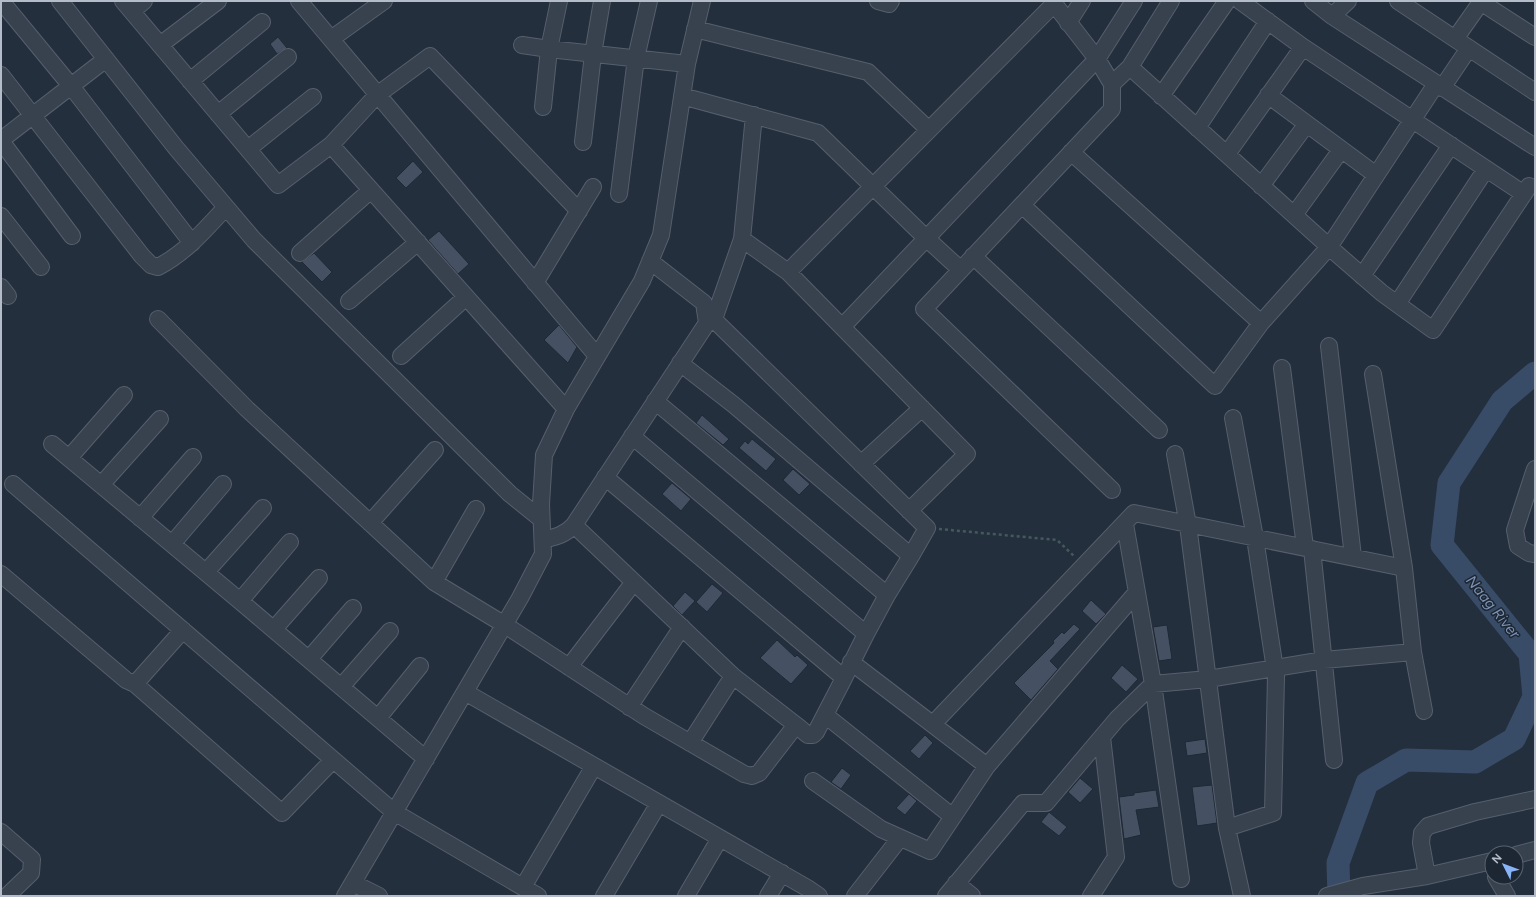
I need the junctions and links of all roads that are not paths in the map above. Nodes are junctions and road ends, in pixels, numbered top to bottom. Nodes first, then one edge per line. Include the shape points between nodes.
1 (1, 1) edge
2 (60, 1) edge
3 (144, 1) edge
4 (218, 1) edge
5 (299, 1) edge
6 (384, 1) edge
7 (559, 1) edge
8 (602, 1) edge
9 (649, 1) edge
10 (702, 1) edge
11 (878, 1) edge
12 (891, 1) edge
13 (1082, 1) edge
14 (1134, 1) edge
15 (1172, 1) edge
16 (1227, 1) edge
17 (1240, 1) edge
18 (1313, 1) edge
19 (1348, 1) edge
20 (1398, 1) edge
21 (1480, 1) edge
22 (1053, 2) edge
23 (127, 6) edge
24 (1332, 16) junction
25 (1268, 21) junction
26 (262, 22) dead end
27 (1068, 23) junction
28 (695, 29) junction
29 (1535, 37) edge
30 (331, 38) junction
31 (1455, 39) junction
32 (160, 45) junction
33 (522, 45) dead end
34 (1303, 47) junction
35 (1469, 48) junction
36 (549, 49) junction
37 (593, 54) junction
38 (288, 57) dead end
39 (636, 58) junction
40 (106, 59) junction
41 (1097, 59) junction
42 (687, 64) junction
43 (1130, 67) junction
44 (1, 75) edge
45 (190, 81) junction
46 (1112, 84) junction
47 (71, 86) junction
48 (1439, 86) junction
49 (1535, 92) edge
50 (377, 95) junction
51 (682, 96) junction
52 (1161, 96) junction
53 (1268, 96) junction
54 (313, 97) dead end
55 (543, 107) dead end
56 (218, 114) junction
57 (33, 115) junction
58 (754, 116) junction
59 (1412, 120) junction
60 (1306, 124) junction
61 (1197, 128) junction
62 (929, 130) junction
63 (1, 141) edge
64 (582, 142) dead end
65 (331, 145) junction
66 (1451, 145) junction
67 (1535, 147) edge
68 (248, 149) junction
69 (1341, 150) junction
70 (1071, 152) junction
71 (1227, 154) junction
72 (1486, 169) junction
73 (1376, 175) junction
74 (873, 186) junction
75 (1261, 186) junction
76 (593, 187) dead end
77 (371, 190) junction
78 (619, 194) dead end
79 (1022, 205) junction
80 (226, 207) junction
81 (579, 211) junction
82 (1294, 215) junction
83 (3, 221) edge
84 (72, 236) dead end
85 (926, 238) junction
86 (742, 239) junction
87 (418, 242) junction
88 (192, 243) junction
89 (1329, 247) junction
90 (300, 253) dead end
91 (973, 256) junction
92 (650, 261) junction
93 (41, 266) dead end
94 (961, 270) junction
95 (788, 272) junction
96 (1362, 276) junction
97 (535, 283) junction
98 (466, 297) junction
99 (349, 301) dead end
100 (1397, 304) junction
101 (709, 315) junction
102 (158, 319) dead end
103 (1261, 322) junction
104 (842, 327) junction
105 (1329, 346) dead end
106 (401, 356) dead end
107 (596, 356) junction
108 (680, 363) junction
109 (1282, 368) dead end
110 (1373, 374) dead end
111 (124, 395) dead end
112 (655, 401) junction
113 (922, 408) junction
114 (566, 409) junction
115 (1233, 418) dead end
116 (160, 419) dead end
117 (1159, 430) dead end
118 (632, 436) junction
119 (52, 444) dead end
120 (435, 450) dead end
121 (1175, 454) dead end
122 (193, 456) dead end
123 (69, 458) junction
124 (861, 464) junction
125 (1535, 469) edge
126 (605, 477) junction
127 (13, 484) dead end
128 (223, 484) dead end
129 (101, 485) junction
130 (1112, 490) dead end
131 (263, 508) dead end
132 (476, 509) dead end
133 (909, 511) junction
134 (140, 518) junction
135 (541, 520) junction
136 (370, 523) junction
137 (1124, 524) junction
138 (574, 525) junction
139 (1188, 525) junction
140 (1255, 538) junction
141 (543, 540) junction
142 (290, 542) dead end
143 (172, 544) junction
144 (1309, 548) junction
145 (1535, 554) edge
146 (911, 556) junction
147 (1353, 557) junction
148 (1404, 568) junction
149 (206, 572) junction
150 (1, 574) edge
151 (319, 578) dead end
152 (434, 582) junction
153 (634, 582) junction
154 (1137, 592) junction
155 (887, 595) junction
156 (240, 601) junction
157 (353, 608) dead end
158 (504, 625) junction
159 (682, 627) junction
160 (274, 629) junction
161 (183, 630) junction
162 (390, 631) dead end
163 (866, 634) junction
164 (1413, 652) junction
165 (308, 659) junction
166 (1324, 660) junction
167 (851, 662) junction
168 (420, 666) dead end
169 (569, 667) junction
170 (1275, 669) junction
171 (733, 676) junction
172 (844, 678) junction
173 (1208, 679) junction
174 (136, 684) junction
175 (1153, 684) junction
176 (341, 687) junction
177 (465, 692) junction
178 (629, 707) junction
179 (1424, 711) dead end
180 (825, 715) junction
181 (378, 718) junction
182 (933, 724) junction
183 (796, 725) junction
184 (1102, 736) junction
185 (690, 743) junction
186 (426, 759) junction
187 (333, 760) junction
188 (1334, 760) dead end
189 (594, 766) junction
190 (987, 766) junction
191 (813, 780) dead end
192 (1535, 799) edge
193 (659, 803) junction
194 (394, 812) junction
195 (953, 817) junction
196 (1227, 828) junction
197 (1, 832) edge
198 (720, 838) junction
199 (900, 838) junction
200 (1534, 853) edge
201 (1524, 854) edge
202 (1484, 865) edge
203 (782, 873) junction
204 (1427, 876) junction
205 (1181, 879) dead end
206 (956, 883) junction
207 (1501, 885) edge
208 (523, 887) junction
209 (349, 889) edge
210 (7, 896) edge
211 (379, 896) edge
212 (538, 896) edge
213 (604, 896) edge
214 (686, 896) edge
215 (768, 896) edge
216 (819, 896) edge
217 (855, 896) edge
218 (946, 896) edge
219 (972, 896) edge
220 (1091, 896) edge
221 (1242, 896) edge
222 (1327, 896) edge
223 (1507, 896) edge

1 - 47 street
2 - 40 street
3 - 23 street
4 - 32 street
5 - 30 street
6 - 30 street
7 - 36 street
8 - 37 street
9 - 39 street
10 - 28 street
11 - 12 street via 890,4
13 - 27 street
14 - 41 street
15 - 43 street
16 - 52 street
17 - 25 street
18 - 24 street
19 - 24 street
20 - 31 street
21 - 29 street
21 - 31 street
22 - 27 street
22 - 62 street
23 - 32 street
24 - 48 street
25 - 34 street
25 - 61 street
26 - 45 street
27 - 41 street
28 - 42 street
28 - 62 street via 868,72
30 - 50 street
31 - 35 street
32 - 45 street
33 - 36 street
34 - 53 street
34 - 59 street
35 - 48 street
35 - 49 street
36 - 37 street
36 - 55 street
37 - 39 street
37 - 64 street
38 - 56 street
39 - 42 street
39 - 78 street
40 - 47 street
40 - 80 street
41 - 46 street
41 - 85 street
42 - 51 street
43 - 46 street
43 - 52 street
44 - 57 street
45 - 56 street
46 - 70 street via 1112,109
47 - 57 street
47 - 88 street
48 - 59 street
48 - 67 street
50 - 65 street
50 - 81 street via 430,56
50 - 97 street
51 - 58 street
51 - 92 street via 661,235
52 - 61 street
53 - 60 street
53 - 71 street
54 - 68 street
56 - 68 street
57 - 63 street
57 - 88 street via 150,265 158,267 168,262
58 - 74 street via 818,133
58 - 86 street
59 - 66 street
59 - 73 street
60 - 69 street
60 - 75 street
61 - 71 street
62 - 74 street
63 - 84 street
65 - 68 street via 278,185
65 - 77 street
66 - 72 street
66 - 96 street
69 - 73 street
69 - 82 street
70 - 79 street
70 - 103 street
71 - 75 street
72 - 100 street
72 - 100 street via 1526,190 1433,330
73 - 89 street
74 - 85 street
74 - 95 street
75 - 82 street
76 - 81 street
77 - 87 street
77 - 90 street
79 - 91 street
79 - 103 street via 1215,386
80 - 88 street
80 - 135 street via 254,240 352,338 510,494
81 - 97 street
82 - 89 street
83 - 93 street
85 - 94 street
85 - 104 street
86 - 95 street
86 - 101 street
87 - 98 street
87 - 99 street
89 - 96 street
89 - 103 street
91 - 94 street
91 - 117 street
92 - 101 street via 704,304
92 - 107 street via 642,281
94 - 130 street via 924,309
95 - 104 street
96 - 100 street
97 - 107 street
98 - 106 street
98 - 114 street
101 - 108 street via 707,323
101 - 124 street
102 - 136 street via 246,410
104 - 113 street
105 - 147 street
107 - 114 street
108 - 112 street
108 - 146 street via 734,405
109 - 144 street
110 - 148 street
111 - 123 street
112 - 118 street
112 - 155 street
113 - 124 street
113 - 133 street via 967,454
114 - 135 street via 544,455
115 - 140 street
116 - 129 street
118 - 126 street
118 - 163 street
119 - 123 street
120 - 136 street
121 - 139 street
122 - 134 street
123 - 129 street
124 - 133 street
125 - 145 street via 1515,530 1518,546
126 - 138 street
126 - 172 street
127 - 161 street
128 - 143 street
129 - 134 street
131 - 149 street
132 - 152 street
133 - 146 street via 927,528
134 - 143 street
135 - 141 street
136 - 152 street
137 - 139 street via 1134,513
137 - 154 street
137 - 182 street
138 - 141 street via 561,535
138 - 153 street
139 - 140 street
139 - 173 street
140 - 144 street
140 - 170 street
141 - 158 street via 543,554
142 - 156 street
143 - 149 street
144 - 147 street
144 - 166 street
146 - 155 street
147 - 148 street
148 - 164 street
149 - 156 street
150 - 174 street via 126,680
151 - 160 street
152 - 158 street
153 - 159 street
153 - 169 street
154 - 175 street
154 - 190 street
155 - 163 street
156 - 160 street
157 - 165 street
158 - 169 street
158 - 177 street
159 - 171 street
159 - 178 street
160 - 165 street
161 - 174 street
161 - 187 street
162 - 176 street
163 - 167 street
164 - 166 street
164 - 179 street
165 - 176 street
166 - 170 street
166 - 188 street
167 - 172 street
167 - 182 street
168 - 181 street
169 - 178 street
170 - 173 street
170 - 196 street via 1273,813
171 - 183 street
171 - 185 street
172 - 180 street
173 - 175 street
173 - 196 street
174 - 187 street via 282,813
175 - 184 street
175 - 205 street
176 - 181 street
177 - 186 street
177 - 189 street
178 - 185 street
180 - 183 street via 813,735 808,735
180 - 195 street
181 - 186 street
182 - 190 street
183 - 185 street via 759,772 752,776
184 - 206 street via 1046,803 1023,803
184 - 220 street via 1116,857
186 - 194 street
187 - 194 street
189 - 193 street
189 - 208 street
190 - 195 street
191 - 199 street via 881,829
192 - 204 street via 1475,812 1428,826 1422,833 1420,843
193 - 198 street
193 - 213 street
194 - 208 street
194 - 209 street
195 - 199 street via 930,851
196 - 221 street
197 - 210 street via 32,859 32,872
198 - 203 street
198 - 214 street
199 - 217 street
200 - 201 street
202 - 204 street
203 - 215 street
203 - 216 street
204 - 222 street via 1363,886
206 - 218 street
206 - 219 street
207 - 223 street
208 - 212 street
209 - 211 street

